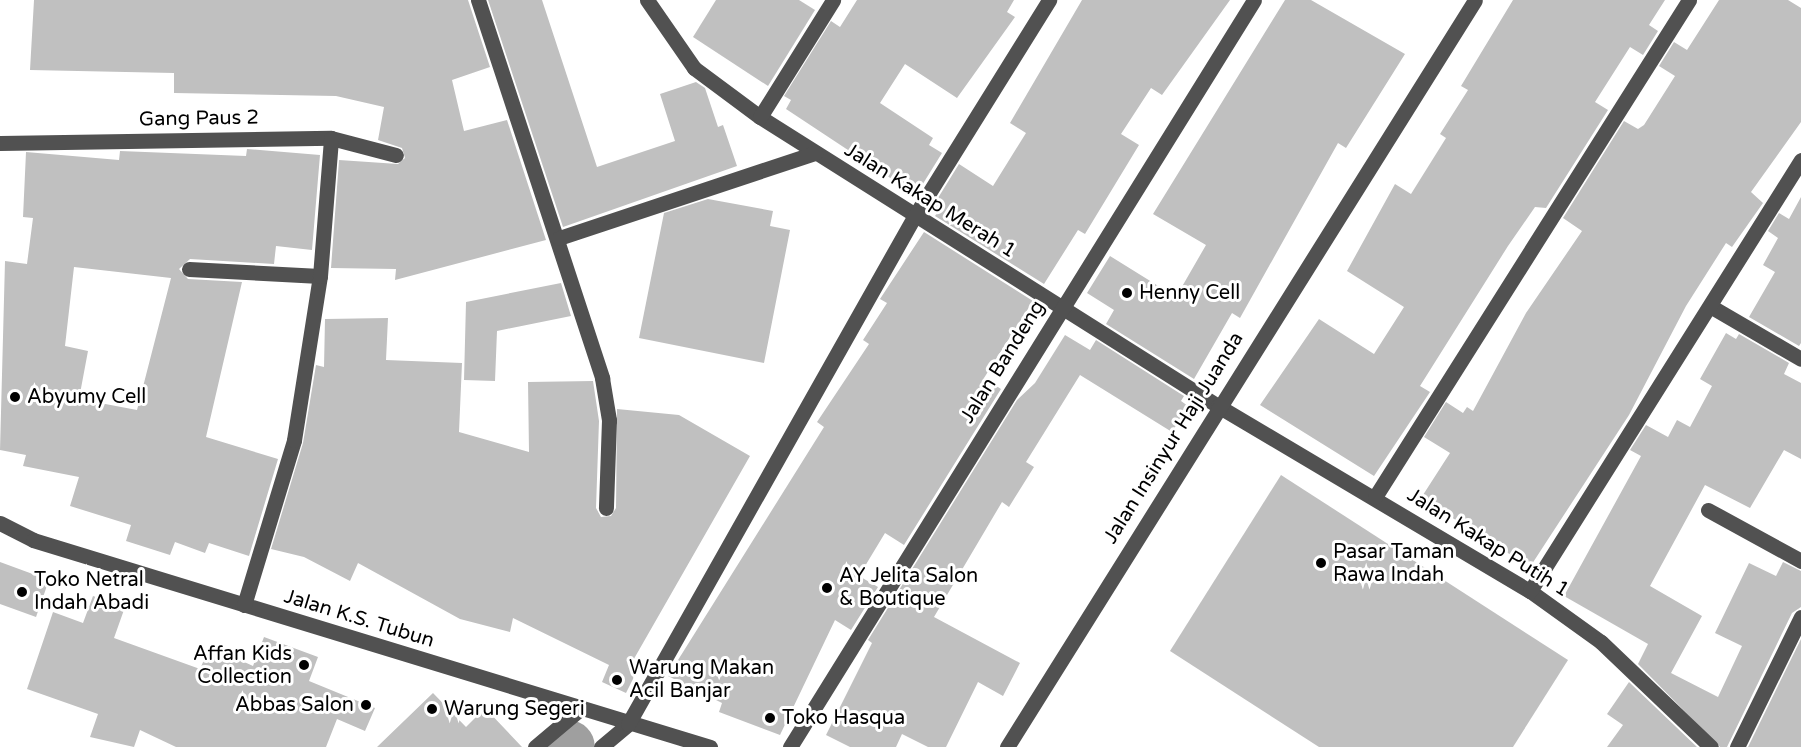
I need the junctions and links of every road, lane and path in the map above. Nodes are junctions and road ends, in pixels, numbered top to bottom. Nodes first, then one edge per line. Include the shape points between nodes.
1 (478, 0) edge
2 (647, 0) edge
3 (833, 0) edge
4 (1049, 0) edge
5 (1254, 0) edge
6 (1475, 0) edge
7 (1689, 0) edge
8 (760, 117) junction
9 (331, 138) junction
10 (0, 143) edge
11 (815, 153) junction
12 (396, 155) dead end
13 (1801, 160) edge
14 (914, 216) junction
15 (559, 238) junction
16 (189, 269) dead end
17 (320, 276) junction
18 (1710, 306) junction
19 (1061, 308) junction
20 (1801, 359) edge
21 (1218, 406) junction
22 (1375, 497) junction
23 (606, 508) dead end
24 (1708, 510) dead end
25 (0, 523) edge
26 (1801, 561) edge
27 (1530, 591) junction
28 (244, 605) junction
29 (1801, 617) edge
30 (580, 709) junction
31 (628, 724) junction
32 (535, 747) edge
33 (601, 747) edge
34 (710, 747) edge
35 (790, 747) edge
36 (1007, 747) edge
37 (1711, 747) edge
38 (1737, 747) edge

1 - 15 street
2 - 8 street, Jalan Kakap Merah 1 via 694,68
3 - 8 street
4 - 14 street
5 - 19 street, Jalan Bandeng
6 - 21 street, Jalan Insinyur Haji Juanda
7 - 22 street
8 - 11 street, Jalan Kakap Merah 1
9 - 10 street, Gang Paus 2
9 - 12 street, Gang Paus 2
9 - 17 street
11 - 14 street, Jalan Kakap Merah 1
11 - 15 street
13 - 18 street
14 - 19 street, Jalan Kakap Merah 1
14 - 31 street
15 - 23 street via 607,400
16 - 17 street
17 - 28 street via 294,440
18 - 20 street
18 - 27 street
19 - 21 street, Jalan Kakap Merah 1
19 - 35 street, Jalan Bandeng
21 - 22 street, Jalan Kakap Putih 1
21 - 36 street, Jalan Insinyur Haji Juanda
22 - 27 street, Jalan Kakap Putih 1
24 - 26 street
25 - 28 street, Jalan K.S. Tubun via 33,540
27 - 37 street, Jalan Kakap Putih 1 via 1601,642
28 - 30 street, Jalan K.S. Tubun
29 - 38 street
30 - 31 street, Jalan K.S. Tubun
30 - 32 street
31 - 33 street
31 - 34 street, Jalan K.S. Tubun

